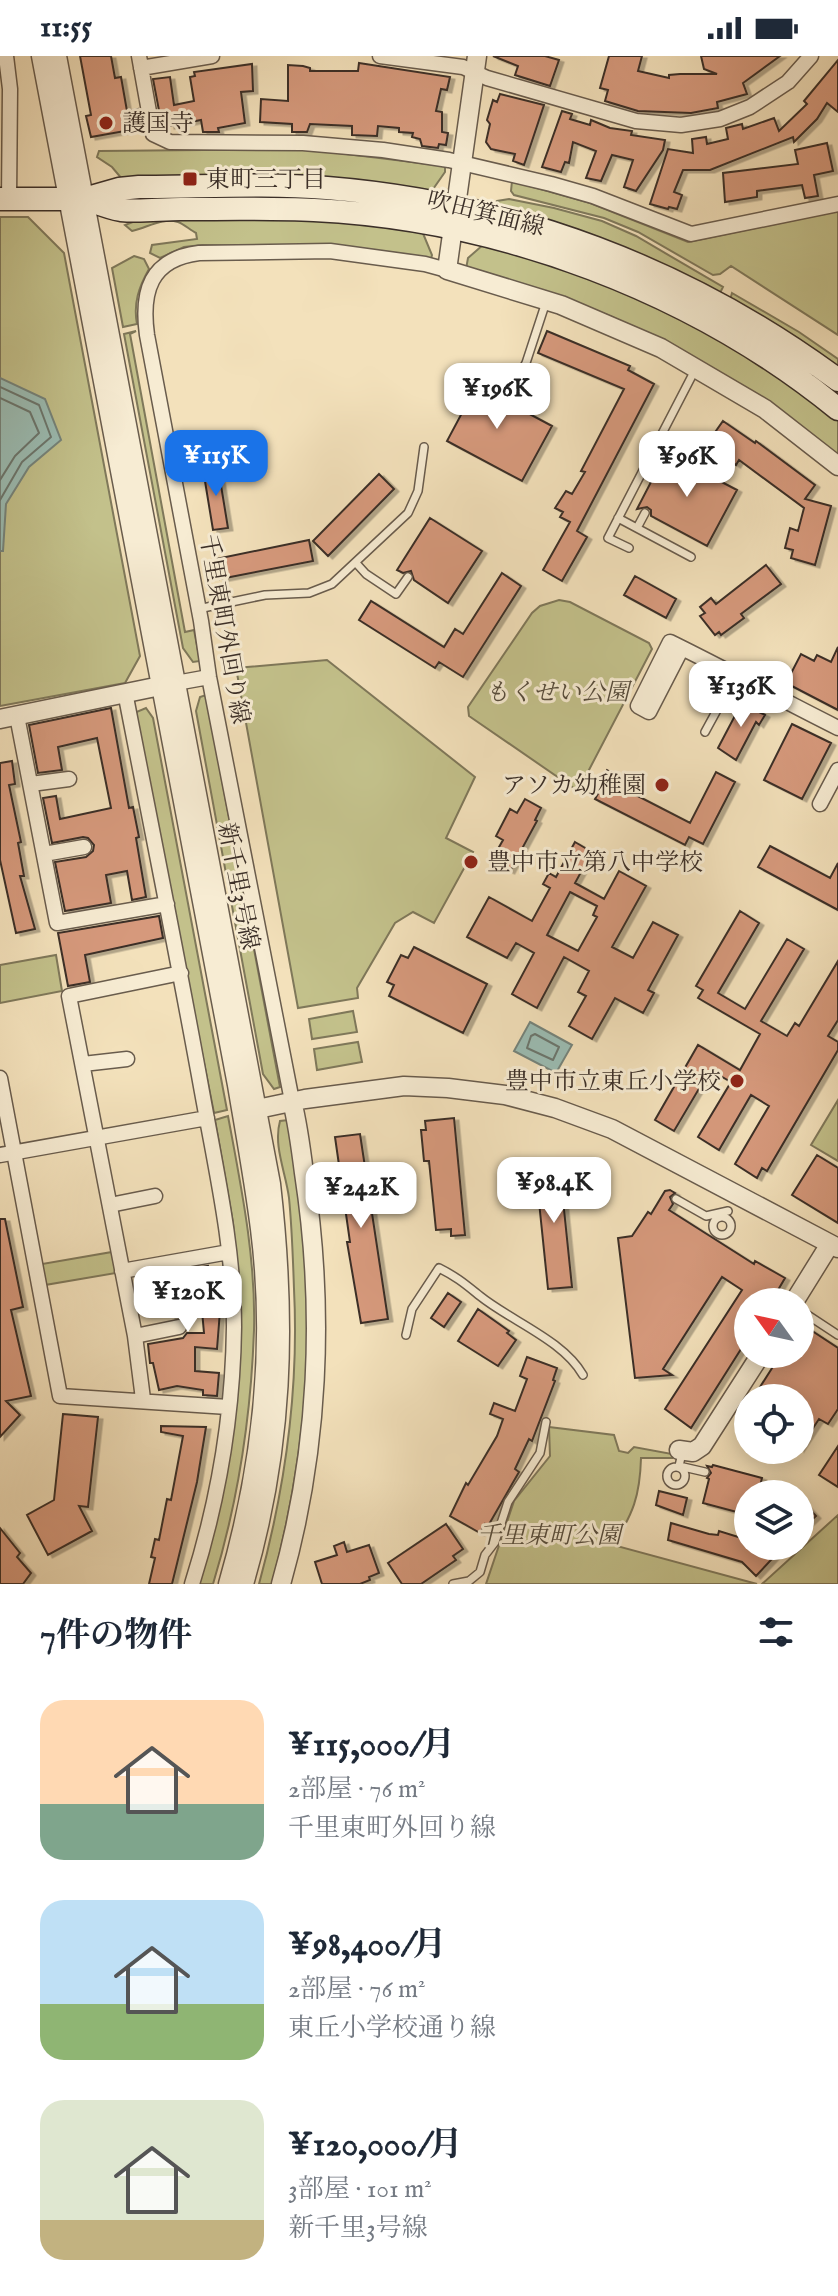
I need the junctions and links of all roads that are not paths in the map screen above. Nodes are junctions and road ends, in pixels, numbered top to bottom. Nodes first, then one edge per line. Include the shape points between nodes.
1 (6, 56) edge
2 (41, 56) edge
3 (57, 56) edge
4 (212, 56) edge
5 (380, 56) edge
6 (811, 56) edge
7 (140, 62) edge
8 (476, 64) edge
9 (5, 162) edge
10 (463, 163) junction
11 (4, 199) edge
12 (76, 199) junction
13 (838, 204) edge
14 (457, 206) junction
15 (454, 229) junction
16 (447, 270) junction
17 (547, 300) junction
18 (697, 367) junction
19 (838, 380) edge
20 (505, 401) dead end
21 (838, 409) edge
22 (424, 447) dead end
23 (838, 466) edge
24 (645, 513) dead end
25 (618, 518) junction
26 (637, 528) junction
27 (629, 548) dead end
28 (691, 557) dead end
29 (356, 563) junction
30 (408, 577) dead end
31 (198, 609) junction
32 (209, 677) junction
33 (735, 677) junction
34 (658, 681) dead end
35 (168, 685) junction
36 (125, 692) junction
37 (8, 717) edge
38 (838, 728) edge
39 (705, 732) dead end
40 (838, 770) edge
41 (69, 779) dead end
42 (31, 784) junction
43 (820, 804) dead end
44 (84, 847) dead end
45 (44, 854) junction
46 (167, 904) junction
47 (181, 973) junction
48 (127, 1059) dead end
49 (83, 1064) junction
50 (0, 1080) edge
51 (292, 1101) junction
52 (249, 1111) junction
53 (207, 1118) junction
54 (97, 1138) junction
55 (7, 1154) edge
56 (155, 1196) dead end
57 (676, 1199) dead end
58 (732, 1203) junction
59 (110, 1205) junction
60 (706, 1216) junction
61 (731, 1223) junction
62 (714, 1230) junction
63 (834, 1246) edge
64 (229, 1252) junction
65 (122, 1271) junction
66 (804, 1288) edge
67 (814, 1320) edge
68 (819, 1323) junction
69 (179, 1327) dead end
70 (814, 1332) dead end
71 (406, 1335) dead end
72 (838, 1335) edge
73 (135, 1336) junction
74 (753, 1368) edge
75 (583, 1375) dead end
76 (143, 1399) junction
77 (228, 1407) junction
78 (546, 1422) dead end
79 (680, 1458) joint
80 (705, 1472) dead end
81 (192, 1584) edge
82 (228, 1584) edge
83 (244, 1584) edge
84 (281, 1584) edge
85 (453, 1584) edge

1 - 9 street via 10,89
2 - 12 street
3 - 12 street
4 - 7 street
5 - 8 street via 463,67
6 - 8 street via 762,101 729,116 686,125 636,121
7 - 10 street via 153,134 170,142 303,143
8 - 10 street
9 - 11 street
10 - 13 street via 585,194 691,234
10 - 14 street
11 - 12 main road, 吹田箕面線
12 - 14 main road, 吹田箕面線 via 139,187 280,186
12 - 15 main road, 吹田箕面線 via 121,210 326,211
12 - 35 street, 新千里3号線
14 - 15 street
14 - 19 main road, 吹田箕面線 via 556,233 654,270 739,314
15 - 16 street
15 - 21 main road, 吹田箕面線 via 564,259 697,316
16 - 17 street, 千里東町外回り線
16 - 31 street, 千里東町外回り線 via 371,256 280,250 188,254 159,270 145,296 144,314
17 - 18 street, 千里東町外回り線
17 - 20 lane via 526,363
18 - 23 street, 千里東町外回り線 via 772,414
18 - 25 lane
22 - 29 lane via 412,507
24 - 26 lane
25 - 26 lane
25 - 27 lane via 608,538
26 - 28 lane
29 - 30 lane via 396,594
29 - 31 lane via 320,590
31 - 32 street, 千里東町外回り線
32 - 35 street
32 - 51 street, 千里東町外回り線
33 - 34 street via 682,648
33 - 38 street
33 - 39 lane
35 - 36 street
35 - 52 street, 新千里3号線
36 - 37 street
36 - 46 street
37 - 42 street
40 - 43 street
41 - 42 street
42 - 45 street
44 - 45 street
45 - 46 street via 57,923
46 - 47 street
47 - 49 street via 69,996
47 - 53 street
48 - 49 street
49 - 54 street
50 - 55 street
51 - 52 street
51 - 58 street via 404,1086 505,1095 612,1129
51 - 84 street, 千里東町外回り線 via 309,1206 317,1338 311,1433
52 - 82 street, 新千里3号線 via 266,1309 265,1367 254,1473
52 - 83 street, 新千里3号線 via 271,1184 279,1255 281,1367 269,1472
53 - 54 street
53 - 64 street
54 - 55 street
54 - 59 street
55 - 76 street via 60,1396
56 - 59 street
57 - 60 lane
58 - 60 lane
58 - 61 lane
58 - 63 street
59 - 65 street
60 - 62 lane
61 - 62 lane via 719,1218
61 - 62 lane via 726,1235
63 - 66 street
64 - 65 street
64 - 77 street via 234,1327
65 - 73 street
67 - 68 lane
68 - 70 lane
68 - 72 lane
69 - 73 street
71 - 75 lane via 412,1309 439,1268 563,1350
73 - 76 street
74 - 79 street via 702,1446
76 - 77 street
77 - 81 street via 217,1485
78 - 85 lane via 540,1453 508,1502 480,1572
79 - 80 lane

